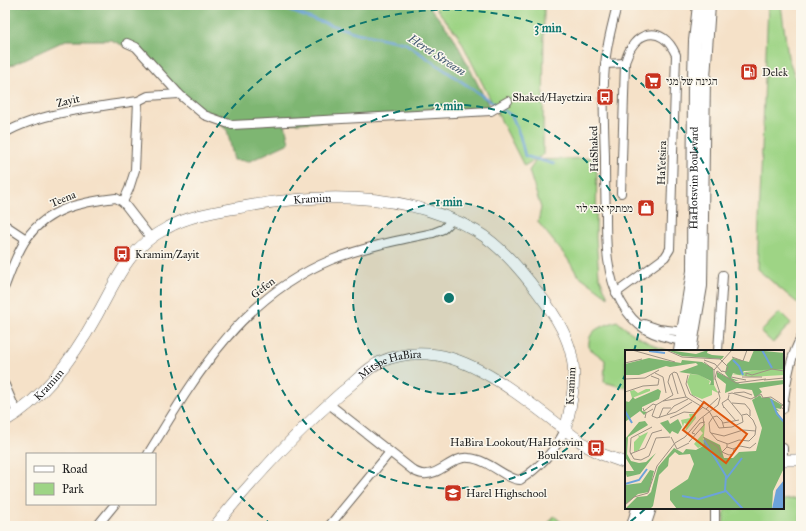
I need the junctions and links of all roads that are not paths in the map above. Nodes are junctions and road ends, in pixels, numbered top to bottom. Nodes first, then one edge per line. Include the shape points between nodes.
1 (617, 5) edge
2 (699, 5) edge
3 (709, 5) edge
4 (127, 43) dead end
5 (625, 63) junction
6 (605, 64) junction
7 (179, 94) junction
8 (138, 101) junction
9 (508, 101) dead end
10 (5, 133) edge
11 (621, 193) dead end
12 (123, 202) junction
13 (452, 220) junction
14 (5, 225) edge
15 (150, 238) junction
16 (26, 239) junction
17 (724, 275) dead end
18 (5, 286) edge
19 (616, 292) junction
20 (801, 338) edge
21 (685, 341) edge
22 (690, 350) edge
23 (718, 350) edge
24 (5, 385) edge
25 (784, 401) edge
26 (329, 404) junction
27 (17, 413) junction
28 (5, 421) edge
29 (565, 430) junction
30 (390, 452) junction
31 (149, 453) edge
32 (601, 454) junction
33 (625, 456) edge
34 (784, 460) edge
35 (801, 460) edge
36 (625, 463) edge
37 (113, 505) edge
38 (638, 509) edge
39 (650, 509) edge
40 (716, 509) edge
41 (98, 526) edge
42 (215, 526) edge
43 (329, 526) edge
44 (633, 526) edge
45 (644, 526) edge
46 (715, 526) edge

1 - 6 street, HaShaked
2 - 21 main road, HaHotsvim Boulevard via 694,76 693,271
3 - 21 main road, HaHotsvim Boulevard via 704,78 701,286
4 - 7 street via 136,47
5 - 6 street
5 - 11 street, HaYetsira
5 - 19 street, HaYetsira via 628,52 643,35 655,35 668,41 676,55 670,249 665,257
6 - 19 street, HaShaked via 606,239 610,273
7 - 8 street, Zayit via 148,96
7 - 9 street via 204,115 232,125 491,111
8 - 10 street, Zayit via 79,109 28,122
8 - 12 street via 135,170
12 - 15 street
12 - 16 street, Teena via 110,198 64,209 36,226
13 - 15 street, Kramim via 380,200 314,199 212,212 184,220
13 - 29 street, Kramim via 477,232 510,259 538,292 560,325 573,359 573,386
13 - 31 street, Gefen via 444,229 433,233 356,251 330,261 282,287 260,303 210,356
14 - 16 street
15 - 27 street, Kramim via 133,254 80,345 62,370
16 - 18 street, Teena
17 - 23 street
19 - 21 street via 621,303 641,327 654,335
20 - 25 street via 793,358
21 - 22 main road, HaHotsvim Boulevard
24 - 27 street
26 - 29 street, Mitspe HaBira via 379,363 414,353 438,355 480,371
26 - 30 street
26 - 42 street, Mitspe HaBira via 254,478
27 - 28 street, Kramim
29 - 30 street via 550,453 520,480 478,459 467,457 434,472 423,474 414,471
29 - 32 street, Mitspe HaBira
30 - 43 street
32 - 33 street, Mitspe HaBira
32 - 36 street, Mitspe HaBira
34 - 35 street
37 - 41 street
38 - 44 main road
39 - 45 main road
40 - 46 street

